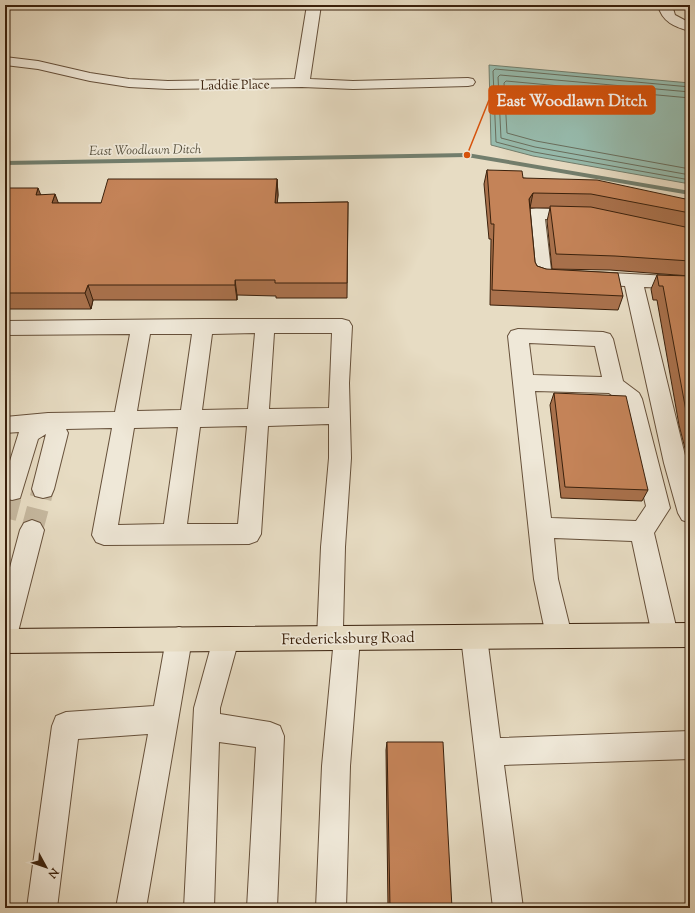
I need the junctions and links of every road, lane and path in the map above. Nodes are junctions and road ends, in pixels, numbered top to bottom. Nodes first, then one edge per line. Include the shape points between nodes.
1 (314, 5) edge
2 (665, 5) edge
3 (690, 27) edge
4 (5, 61) edge
5 (468, 82) dead end
6 (302, 83) junction
7 (594, 217) edge
8 (633, 281) junction
9 (690, 283) edge
10 (203, 326) junction
11 (266, 326) junction
12 (141, 327) junction
13 (5, 328) edge
14 (524, 383) junction
15 (614, 385) junction
16 (339, 416) junction
17 (190, 419) junction
18 (258, 419) junction
19 (124, 420) junction
20 (48, 421) junction
21 (5, 425) edge
22 (42, 490) tunnel mouth
23 (12, 491) tunnel mouth
24 (690, 513) edge
25 (541, 528) junction
26 (32, 530) tunnel mouth
27 (642, 531) junction
28 (174, 535) junction
29 (5, 632) edge
30 (665, 635) junction
31 (690, 635) edge
32 (559, 636) junction
33 (474, 637) junction
34 (338, 638) junction
35 (179, 639) junction
36 (226, 639) junction
37 (5, 641) edge
38 (164, 719) junction
39 (207, 726) junction
40 (690, 745) edge
41 (488, 752) junction
42 (42, 908) edge
43 (131, 908) edge
44 (199, 908) edge
45 (262, 908) edge
46 (331, 908) edge
47 (508, 908) edge

1 - 6 street
2 - 3 street via 666,13 671,20
4 - 6 street, Laddie Place via 130,83
5 - 6 street, Laddie Place via 353,85
7 - 8 street via 536,213 542,276
8 - 9 street
8 - 24 street via 675,463
10 - 11 street
10 - 12 street
10 - 17 street
11 - 16 street via 342,326
11 - 18 street
12 - 13 street
12 - 19 street
14 - 15 street
14 - 15 street via 518,336 603,338
14 - 25 street
15 - 27 street via 632,399 658,508
16 - 18 street
16 - 34 street
17 - 18 street
17 - 19 street
17 - 28 street
18 - 28 street via 249,534
19 - 20 street
19 - 28 street via 104,535
20 - 21 street
20 - 22 street via 57,433
20 - 23 street via 29,434
25 - 27 street
25 - 32 street via 546,579
26 - 29 street
27 - 30 street
30 - 31 main road, Fredericksburg Road
30 - 32 main road, Fredericksburg Road
32 - 33 main road, Fredericksburg Road
33 - 34 main road, Fredericksburg Road
33 - 41 street
34 - 36 main road, Fredericksburg Road
34 - 46 street
35 - 36 main road, Fredericksburg Road
35 - 37 main road, Fredericksburg Road
35 - 38 street
36 - 39 street via 207,708
38 - 42 street via 66,726
38 - 43 street
39 - 44 street
39 - 45 street via 270,736
40 - 41 street
41 - 47 street

